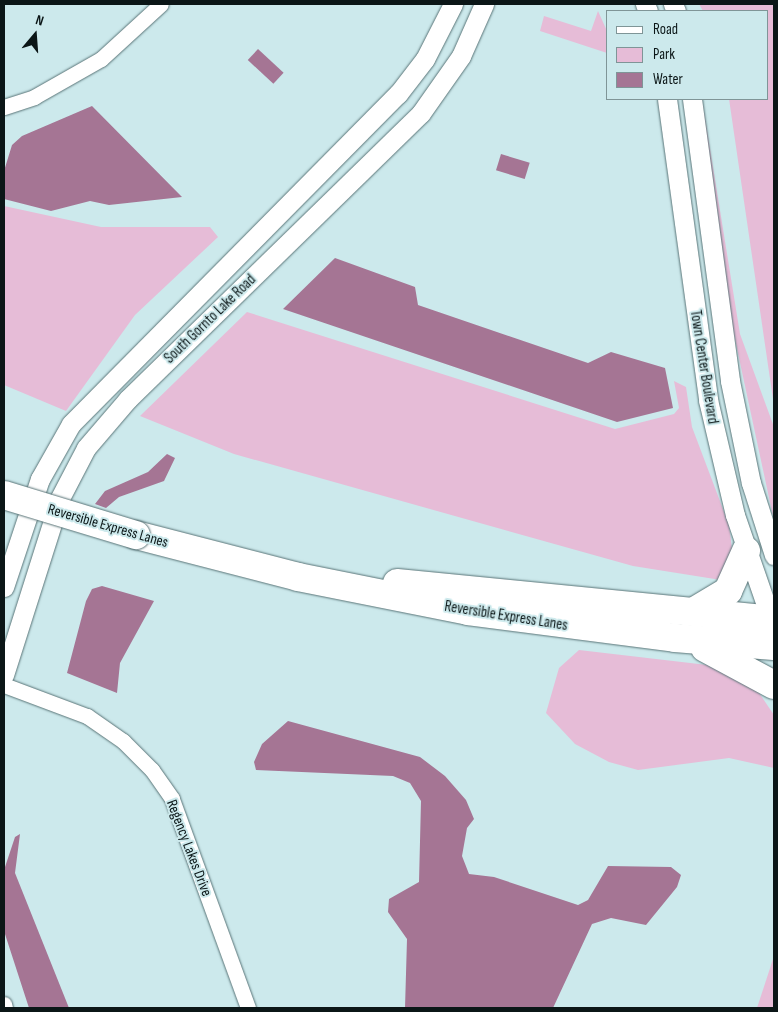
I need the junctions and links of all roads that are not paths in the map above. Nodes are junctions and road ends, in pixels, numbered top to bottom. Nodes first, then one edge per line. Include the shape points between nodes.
1 (161, 4) edge
2 (452, 4) edge
3 (484, 4) edge
4 (667, 100) edge
5 (692, 100) edge
6 (4, 107) edge
7 (4, 495) edge
8 (746, 551) junction
9 (774, 555) edge
10 (242, 563) junction
11 (4, 587) edge
12 (693, 612) junction
13 (773, 631) edge
14 (675, 638) junction
15 (4, 674) edge
16 (774, 684) edge
17 (4, 685) edge
18 (4, 1004) edge
19 (5, 1008) edge
20 (248, 1008) edge

1 - 6 street via 101,59 34,96
2 - 11 street, South Gornto Lake Road via 425,59 398,94 71,424 40,479
3 - 15 street, South Gornto Lake Road via 461,56 421,113 94,436 60,498
4 - 8 street, Town Center Boulevard via 708,400
5 - 9 street, Town Center Boulevard via 730,381 751,483
7 - 10 highway, Reversible Express Lanes, bridge
8 - 12 highway via 728,591
8 - 13 street, Town Center Boulevard
10 - 12 highway, Reversible Express Lanes via 388,582
10 - 14 highway, Reversible Express Lanes via 468,611
12 - 13 highway, Reversible Express Lanes
13 - 14 highway, Reversible Express Lanes
14 - 16 highway via 733,659
17 - 20 street, Regency Lakes Drive via 87,716 124,741 152,770 172,799
18 - 19 street

